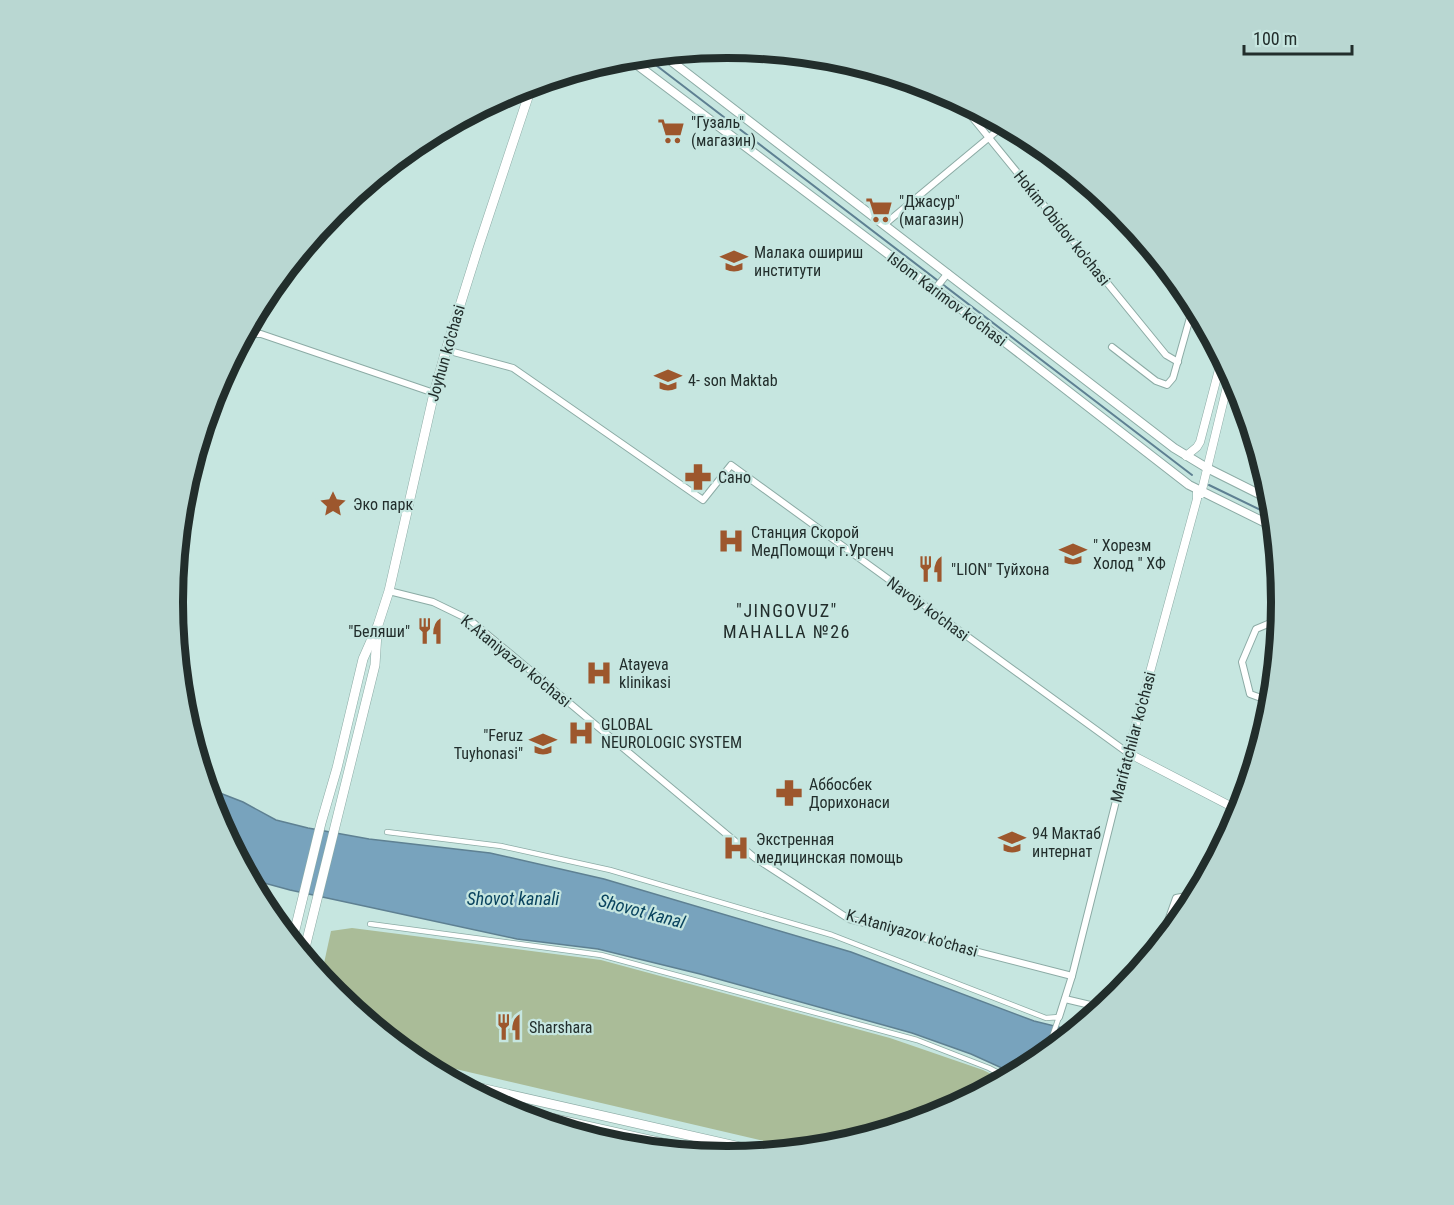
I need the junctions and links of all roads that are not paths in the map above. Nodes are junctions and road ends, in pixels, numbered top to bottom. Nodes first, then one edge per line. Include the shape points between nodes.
1 (672, 62) edge
2 (639, 66) edge
3 (528, 96) edge
4 (972, 117) edge
5 (997, 130) edge
6 (988, 137) junction
7 (885, 224) junction
8 (948, 273) junction
9 (935, 289) junction
10 (1191, 319) edge
11 (254, 334) edge
12 (1112, 347) dead end
13 (446, 350) junction
14 (1178, 362) junction
15 (1219, 370) edge
16 (1227, 387) edge
17 (434, 393) junction
18 (1186, 456) junction
19 (1207, 468) junction
20 (1199, 494) junction
21 (1261, 495) edge
22 (1265, 523) edge
23 (389, 591) junction
24 (1270, 623) edge
25 (378, 625) junction
26 (1262, 699) edge
27 (1128, 753) junction
28 (1232, 807) edge
29 (387, 832) dead end
30 (1184, 896) edge
31 (1168, 921) edge
32 (370, 924) dead end
33 (294, 933) edge
34 (306, 946) edge
35 (1072, 976) junction
36 (1065, 999) junction
37 (1093, 1006) edge
38 (1059, 1017) junction
39 (1051, 1039) edge
40 (1000, 1074) edge
41 (483, 1089) edge
42 (554, 1118) edge
43 (660, 1142) edge
44 (735, 1146) edge

1 - 7 main road, Islom Karimov ko'chasi
2 - 9 main road, Islom Karimov ko'chasi
3 - 13 main road, Joyhun ko'chasi
4 - 6 street, Hokim Obidov ko'chasi
5 - 6 street
6 - 7 street
6 - 14 street, Hokim Obidov ko'chasi via 1166,355
7 - 8 main road, Islom Karimov ko'chasi
8 - 9 street
8 - 18 main road, Islom Karimov ko'chasi
9 - 20 main road, Islom Karimov ko'chasi
10 - 14 street
11 - 17 street
12 - 14 street via 1167,385
13 - 17 main road, Joyhun ko'chasi
13 - 27 street, Navoiy ko'chasi via 513,368 703,500 731,465
15 - 18 street via 1200,442
16 - 19 street, Marifatchilar ko'chasi
17 - 23 main road, Joyhun ko'chasi
18 - 19 main road, Islom Karimov ko'chasi
19 - 20 street, Marifatchilar ko'chasi
19 - 21 main road, Islom Karimov ko'chasi
20 - 22 main road, Islom Karimov ko'chasi
20 - 27 street, Marifatchilar ko'chasi
23 - 25 main road, Joyhun ko'chasi
23 - 35 street, K.Ataniyazov ko'chasi via 434,602 470,620 755,858 849,918
24 - 26 street via 1256,629 1242,662 1250,694
25 - 33 main road, Joyhun ko'chasi via 363,659
25 - 34 main road, Joyhun ko'chasi via 375,665
27 - 28 street, Navoiy ko'chasi
27 - 35 street, Marifatchilar ko'chasi
29 - 38 street via 501,846 610,870 831,935 1046,1018
30 - 31 street via 1176,898
32 - 40 street via 601,955 917,1040
35 - 36 street, Marifatchilar ko'chasi
36 - 37 street
36 - 38 street, Marifatchilar ko'chasi
38 - 39 street
41 - 44 main road
42 - 43 main road

